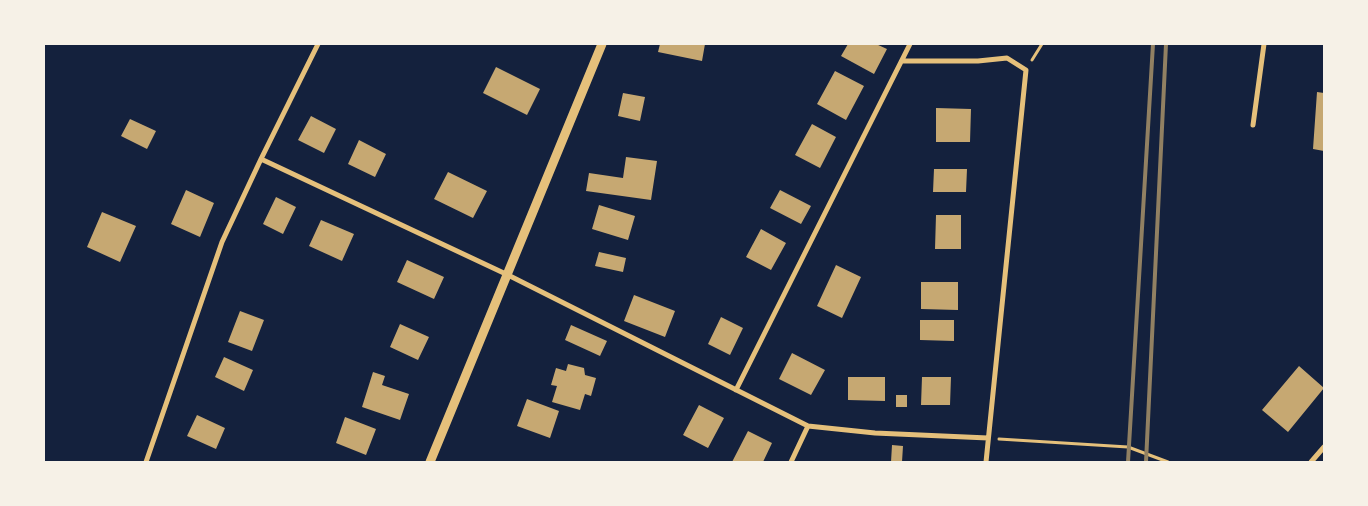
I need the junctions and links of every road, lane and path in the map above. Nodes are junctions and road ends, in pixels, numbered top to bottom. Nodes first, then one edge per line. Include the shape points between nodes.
1 (318, 44) edge
2 (602, 44) edge
3 (910, 44) edge
4 (1042, 44) edge
5 (1264, 44) edge
6 (903, 61) junction
7 (1026, 70) junction
8 (1253, 125) dead end
9 (261, 159) junction
10 (508, 275) junction
11 (736, 390) junction
12 (808, 426) junction
13 (988, 438) junction
14 (1324, 447) edge
15 (146, 462) edge
16 (430, 462) edge
17 (791, 462) edge
18 (986, 462) edge
19 (1168, 462) edge
20 (1311, 462) edge

1 - 9 street
2 - 10 street
3 - 6 street
4 - 7 path
5 - 8 street
6 - 7 street via 1007,58
6 - 11 street
7 - 13 street
9 - 10 street
9 - 15 street via 222,242
10 - 11 street
10 - 16 street
11 - 12 street
12 - 13 street via 875,434
12 - 17 street
13 - 18 street
13 - 19 path via 1128,447
14 - 20 street

